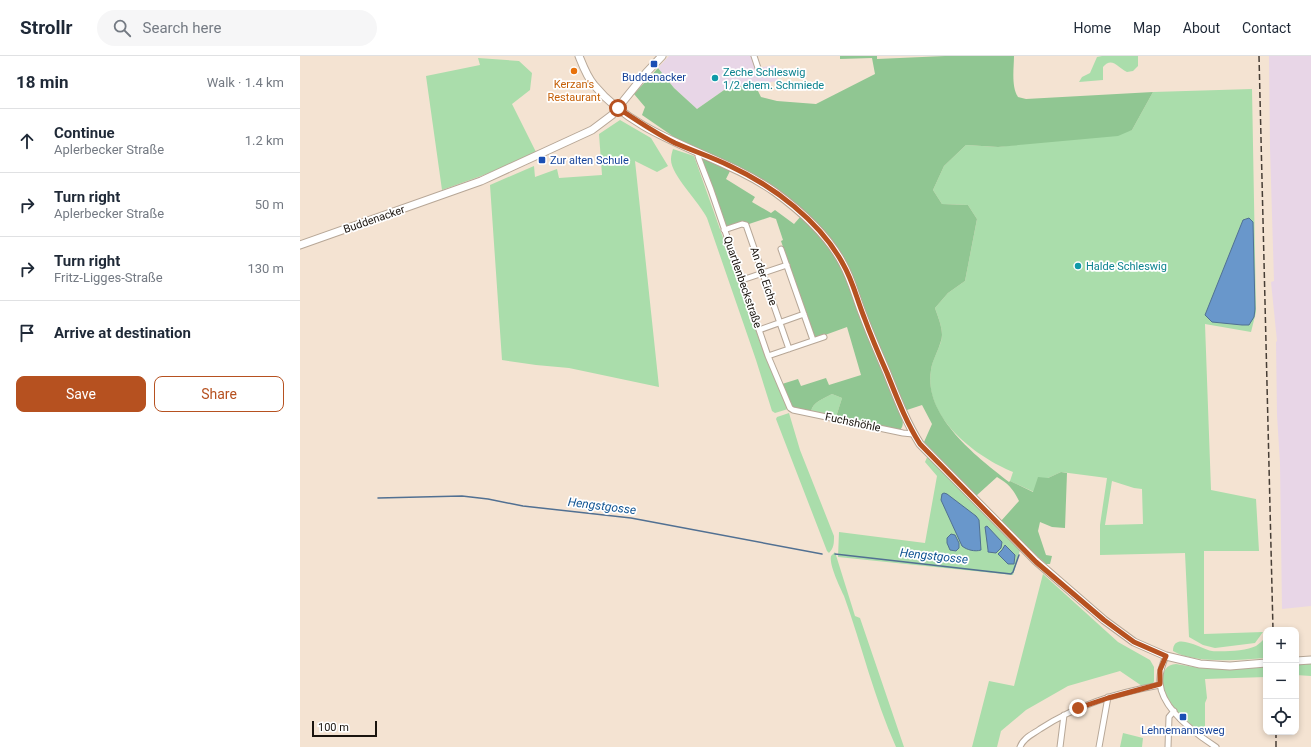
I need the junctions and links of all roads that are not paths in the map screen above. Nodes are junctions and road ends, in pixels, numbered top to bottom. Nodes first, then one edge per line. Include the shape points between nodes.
1 (578, 56) edge
2 (662, 56) edge
3 (754, 56) edge
4 (758, 68) dead end
5 (618, 108) junction
6 (699, 153) junction
7 (724, 230) junction
8 (300, 245) edge
9 (781, 249) dead end
10 (787, 265) junction
11 (763, 273) junction
12 (742, 280) junction
13 (804, 314) junction
14 (780, 323) junction
15 (759, 330) junction
16 (824, 337) dead end
17 (813, 340) junction
18 (789, 349) junction
19 (768, 356) junction
20 (793, 410) joint
21 (914, 434) junction
22 (1166, 656) junction
23 (1311, 660) edge
24 (1299, 661) edge
25 (1263, 663) edge
26 (1160, 684) junction
27 (1108, 698) junction
28 (1174, 711) junction
29 (1064, 715) junction
30 (1020, 747) edge
31 (1060, 747) edge
32 (1099, 747) edge
33 (1168, 747) edge
34 (1216, 747) edge

1 - 5 main road via 591,82
2 - 5 main road, Buddenacker
3 - 4 street
5 - 6 main road via 644,126
5 - 8 main road, Buddenacker via 592,130 495,175
6 - 7 street, Quartlenbeckstraße via 698,159
6 - 21 main road via 735,168 774,191 806,218 835,250 848,273 869,331
7 - 11 street, An der Eiche via 746,225
7 - 12 street, Quartlenbeckstraße
9 - 10 street
10 - 11 street
10 - 13 street
11 - 12 street
11 - 14 street, An der Eiche
12 - 15 street, Quartlenbeckstraße
13 - 14 street
13 - 17 street
14 - 15 street
14 - 18 street, An der Eiche
15 - 19 street, Quartlenbeckstraße
16 - 17 street
17 - 18 street
18 - 19 street
19 - 20 street, Quartlenbeckstraße
20 - 21 street, Fuchshöhle
21 - 22 main road via 926,451 1036,562 1124,636
22 - 25 main road via 1205,665
22 - 26 street via 1160,670
23 - 24 main road
26 - 27 street
26 - 28 street via 1162,693
27 - 29 street
27 - 32 street
28 - 33 street via 1168,722
28 - 34 street via 1190,729
29 - 30 street via 1026,738
29 - 31 street

